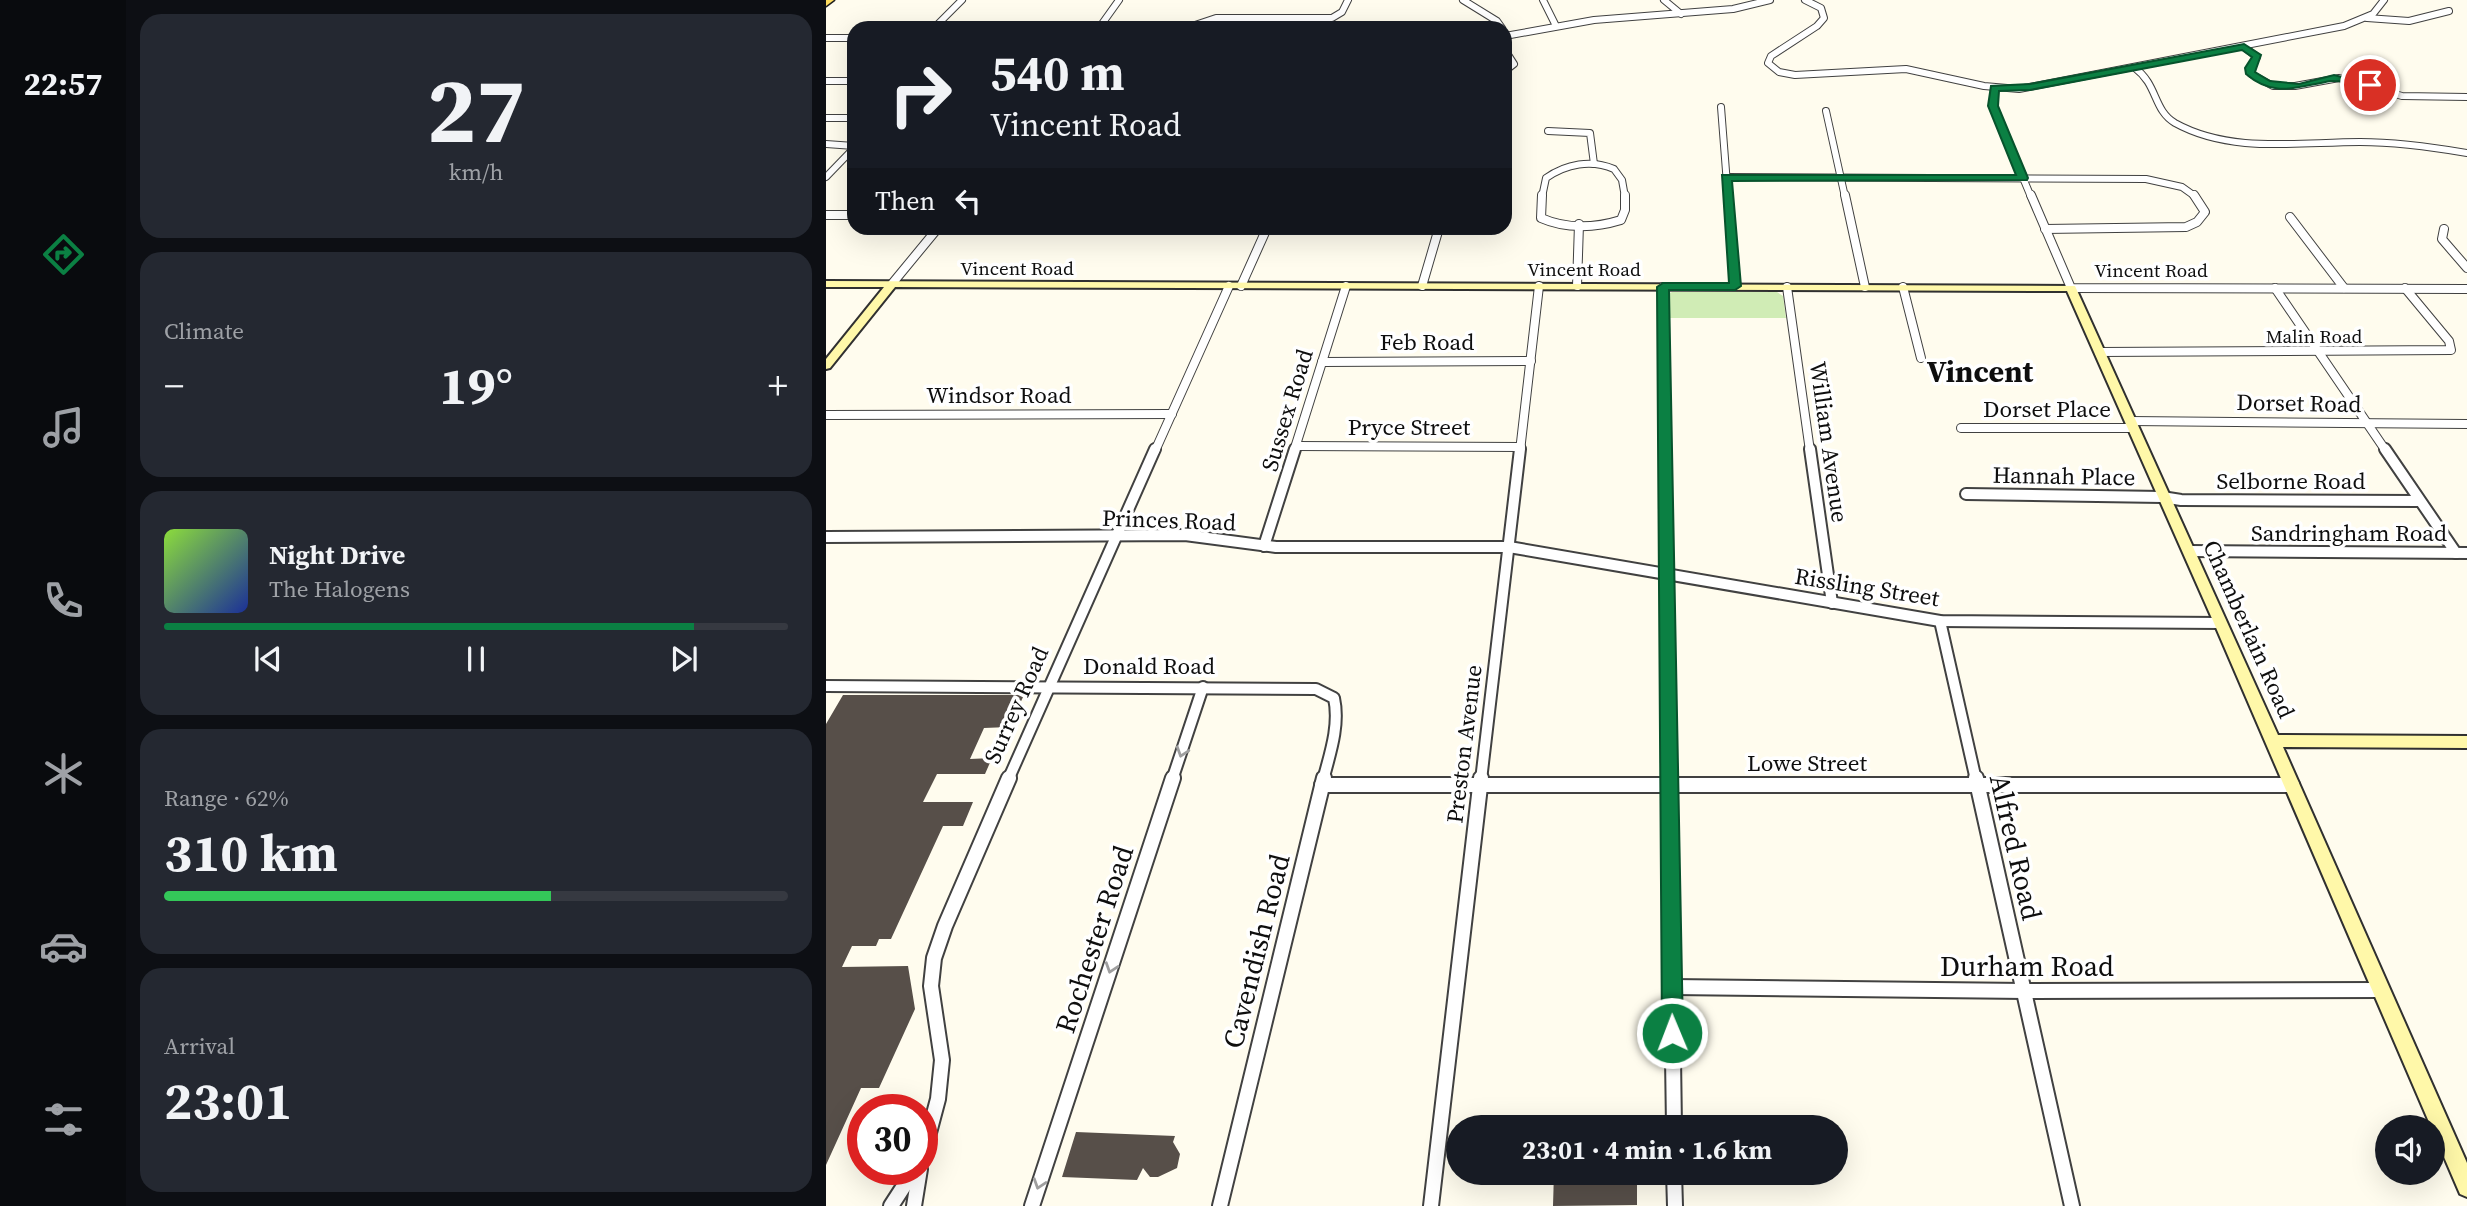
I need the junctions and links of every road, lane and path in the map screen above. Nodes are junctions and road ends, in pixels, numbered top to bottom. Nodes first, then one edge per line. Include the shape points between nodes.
1 (830, 0) edge
2 (962, 0) edge
3 (1119, 0) edge
4 (1348, 0) edge
5 (1463, 0) edge
6 (1543, 0) edge
7 (1664, 0) edge
8 (1770, 0) edge
9 (1805, 0) edge
10 (2384, 0) edge
11 (826, 4) edge
12 (2449, 11) dead end
13 (1681, 14) junction
14 (2367, 18) junction
15 (941, 21) edge
16 (1103, 21) edge
17 (1209, 21) edge
18 (1497, 21) edge
19 (1556, 26) junction
20 (1512, 35) edge
21 (826, 38) edge
22 (847, 38) edge
23 (2244, 47) junction
24 (2135, 68) junction
25 (826, 81) edge
26 (847, 81) edge
27 (1972, 83) junction
28 (2030, 87) junction
29 (1994, 88) junction
30 (2467, 97) edge
31 (1993, 102) junction
32 (1721, 107) dead end
33 (1826, 111) dead end
34 (826, 118) edge
35 (847, 118) edge
36 (1548, 131) dead end
37 (826, 144) edge
38 (847, 146) edge
39 (2467, 153) edge
40 (847, 154) edge
41 (1594, 164) junction
42 (826, 177) edge
43 (1726, 177) junction
44 (1840, 178) junction
45 (2023, 178) junction
46 (826, 215) edge
47 (847, 215) edge
48 (2290, 217) dead end
49 (1579, 224) junction
50 (2045, 229) junction
51 (2444, 229) dead end
52 (932, 235) edge
53 (1263, 235) edge
54 (1437, 235) edge
55 (2467, 268) edge
56 (826, 284) edge
57 (891, 285) junction
58 (1235, 286) junction
59 (1346, 286) junction
60 (1422, 286) junction
61 (1539, 286) junction
62 (1577, 286) junction
63 (1735, 286) junction
64 (1663, 287) junction
65 (1787, 287) junction
66 (1865, 287) junction
67 (1903, 287) junction
68 (2071, 288) junction
69 (2276, 288) junction
70 (2344, 288) junction
71 (2406, 288) junction
72 (2467, 289) edge
73 (2099, 352) junction
74 (2321, 352) junction
75 (1921, 358) dead end
76 (1531, 361) junction
77 (1322, 362) junction
78 (826, 366) edge
79 (1172, 414) junction
80 (826, 415) edge
81 (2370, 423) junction
82 (2131, 424) junction
83 (2467, 424) edge
84 (1962, 428) dead end
85 (1296, 446) junction
86 (1521, 447) junction
87 (1966, 494) dead end
88 (2162, 497) junction
89 (2419, 501) junction
90 (1117, 536) junction
91 (826, 537) edge
92 (1264, 546) junction
93 (1509, 547) junction
94 (2189, 551) junction
95 (2461, 553) edge
96 (1667, 573) junction
97 (1832, 603) junction
98 (1940, 621) junction
99 (2221, 623) junction
100 (826, 687) edge
101 (1048, 687) junction
102 (1203, 687) junction
103 (1337, 706) joint
104 (2271, 741) junction
105 (2467, 743) edge
106 (1480, 784) junction
107 (1669, 784) junction
108 (1976, 784) junction
109 (1322, 785) junction
110 (2292, 785) junction
111 (1672, 987) junction
112 (2381, 990) junction
113 (2025, 991) junction
114 (938, 1094) edge
115 (1674, 1115) edge
116 (906, 1185) edge
117 (916, 1185) edge
118 (1674, 1185) edge
119 (2467, 1187) edge
120 (891, 1206) edge
121 (914, 1206) edge
122 (1032, 1206) edge
123 (1220, 1206) edge
124 (1431, 1206) edge
125 (1675, 1206) edge
126 (2072, 1206) edge

1 - 11 main road
2 - 15 street
3 - 16 street
4 - 17 street via 1332,18
5 - 18 street
6 - 19 street
7 - 13 street
8 - 13 street
9 - 27 street via 1821,8 1824,18 1771,56 1768,63 1774,69 1796,75 1906,69
10 - 14 street
12 - 14 street via 2409,21
13 - 19 street
14 - 23 street
19 - 20 street
21 - 22 street
23 - 24 street
23 - 30 street via 2257,57 2251,74 2275,86 2299,87 2340,78 2399,95
24 - 28 street
24 - 39 street via 2151,81 2164,115 2217,138 2252,144 2390,144
25 - 26 street
27 - 29 street
27 - 31 street
28 - 29 street
28 - 31 street
29 - 31 street, Chamberlain Road
31 - 45 street, Chamberlain Road
32 - 43 street
33 - 44 street
34 - 35 street
36 - 41 street via 1590,133
37 - 38 street
40 - 42 street
41 - 49 street via 1616,170 1625,180 1624,216 1615,222
41 - 49 street via 1559,169 1544,183 1541,218
43 - 44 street
43 - 63 street
44 - 45 street
44 - 66 street
45 - 50 street, Chamberlain Road
45 - 50 street via 2160,181 2198,197 2205,212 2195,224 2177,228
46 - 47 street
48 - 70 street
49 - 62 street
50 - 68 street, Chamberlain Road
51 - 55 street via 2442,239
52 - 57 street
53 - 58 street, Surrey Road
54 - 60 street
56 - 57 street, Vincent Road
57 - 58 street, Vincent Road
57 - 78 street
58 - 59 street, Vincent Road
58 - 79 street, Surrey Road
59 - 60 street, Vincent Road
59 - 77 street, Sussex Road
60 - 61 street, Vincent Road
61 - 62 street, Vincent Road
61 - 76 street, Preston Avenue
62 - 64 street, Vincent Road
63 - 64 street, Vincent Road
63 - 65 street, Vincent Road
64 - 96 street
65 - 66 street, Vincent Road
65 - 97 street, William Avenue
66 - 67 street, Vincent Road
67 - 68 street, Vincent Road
67 - 75 street
68 - 69 street, Vincent Road
68 - 73 street, Chamberlain Road
69 - 70 street, Vincent Road
69 - 74 street
70 - 71 street, Vincent Road
71 - 72 street, Vincent Road
71 - 74 street, Malin Road via 2449,341 2451,350
73 - 74 street, Malin Road
73 - 82 street, Chamberlain Road
74 - 81 street
76 - 77 street, Feb Road
76 - 86 street, Preston Avenue
77 - 85 street, Sussex Road
79 - 80 street, Windsor Road
79 - 90 street, Surrey Road
81 - 82 street, Dorset Road
81 - 83 street, Dorset Road
81 - 89 street
82 - 84 street, Dorset Place
82 - 88 street, Chamberlain Road
85 - 86 street, Pryce Street
85 - 92 street, Sussex Road
86 - 93 street, Preston Avenue
87 - 88 street, Hannah Place
88 - 89 street, Selborne Road
88 - 94 street, Chamberlain Road
89 - 95 street
90 - 91 street, Princes Road
90 - 92 street, Princes Road via 1204,536
90 - 101 street, Surrey Road
92 - 93 street, Princes Road
93 - 96 street, Rissling Street
93 - 106 street, Preston Avenue
94 - 95 street, Sandringham Road
94 - 99 street, Chamberlain Road
96 - 97 street, Rissling Street
96 - 107 street
97 - 98 street, Rissling Street
98 - 99 street, Rissling Street
98 - 108 street, Alfred Road
99 - 104 street, Chamberlain Road
100 - 101 street, Donald Road
101 - 102 street, Donald Road
101 - 114 street, Surrey Road via 934,958 931,986 942,1060
102 - 103 street, Donald Road via 1316,689 1327,692
102 -> 122 street, Rochester Road
103 - 109 street, Cavendish Road
104 - 105 street
104 - 110 street, Chamberlain Road
106 - 107 street, Lowe Street
106 - 109 street, Lowe Street
106 - 124 street, Preston Avenue
107 - 108 street, Lowe Street
107 - 111 street
108 - 110 street, Lowe Street
108 - 113 street, Alfred Road
109 - 123 street, Cavendish Road
110 - 112 street, Chamberlain Road
111 - 113 street, Durham Road
111 - 115 street
112 - 113 street, Durham Road
112 - 119 street, Chamberlain Road
113 - 126 street, Alfred Road
116 - 120 street
117 - 121 street
118 - 125 street

